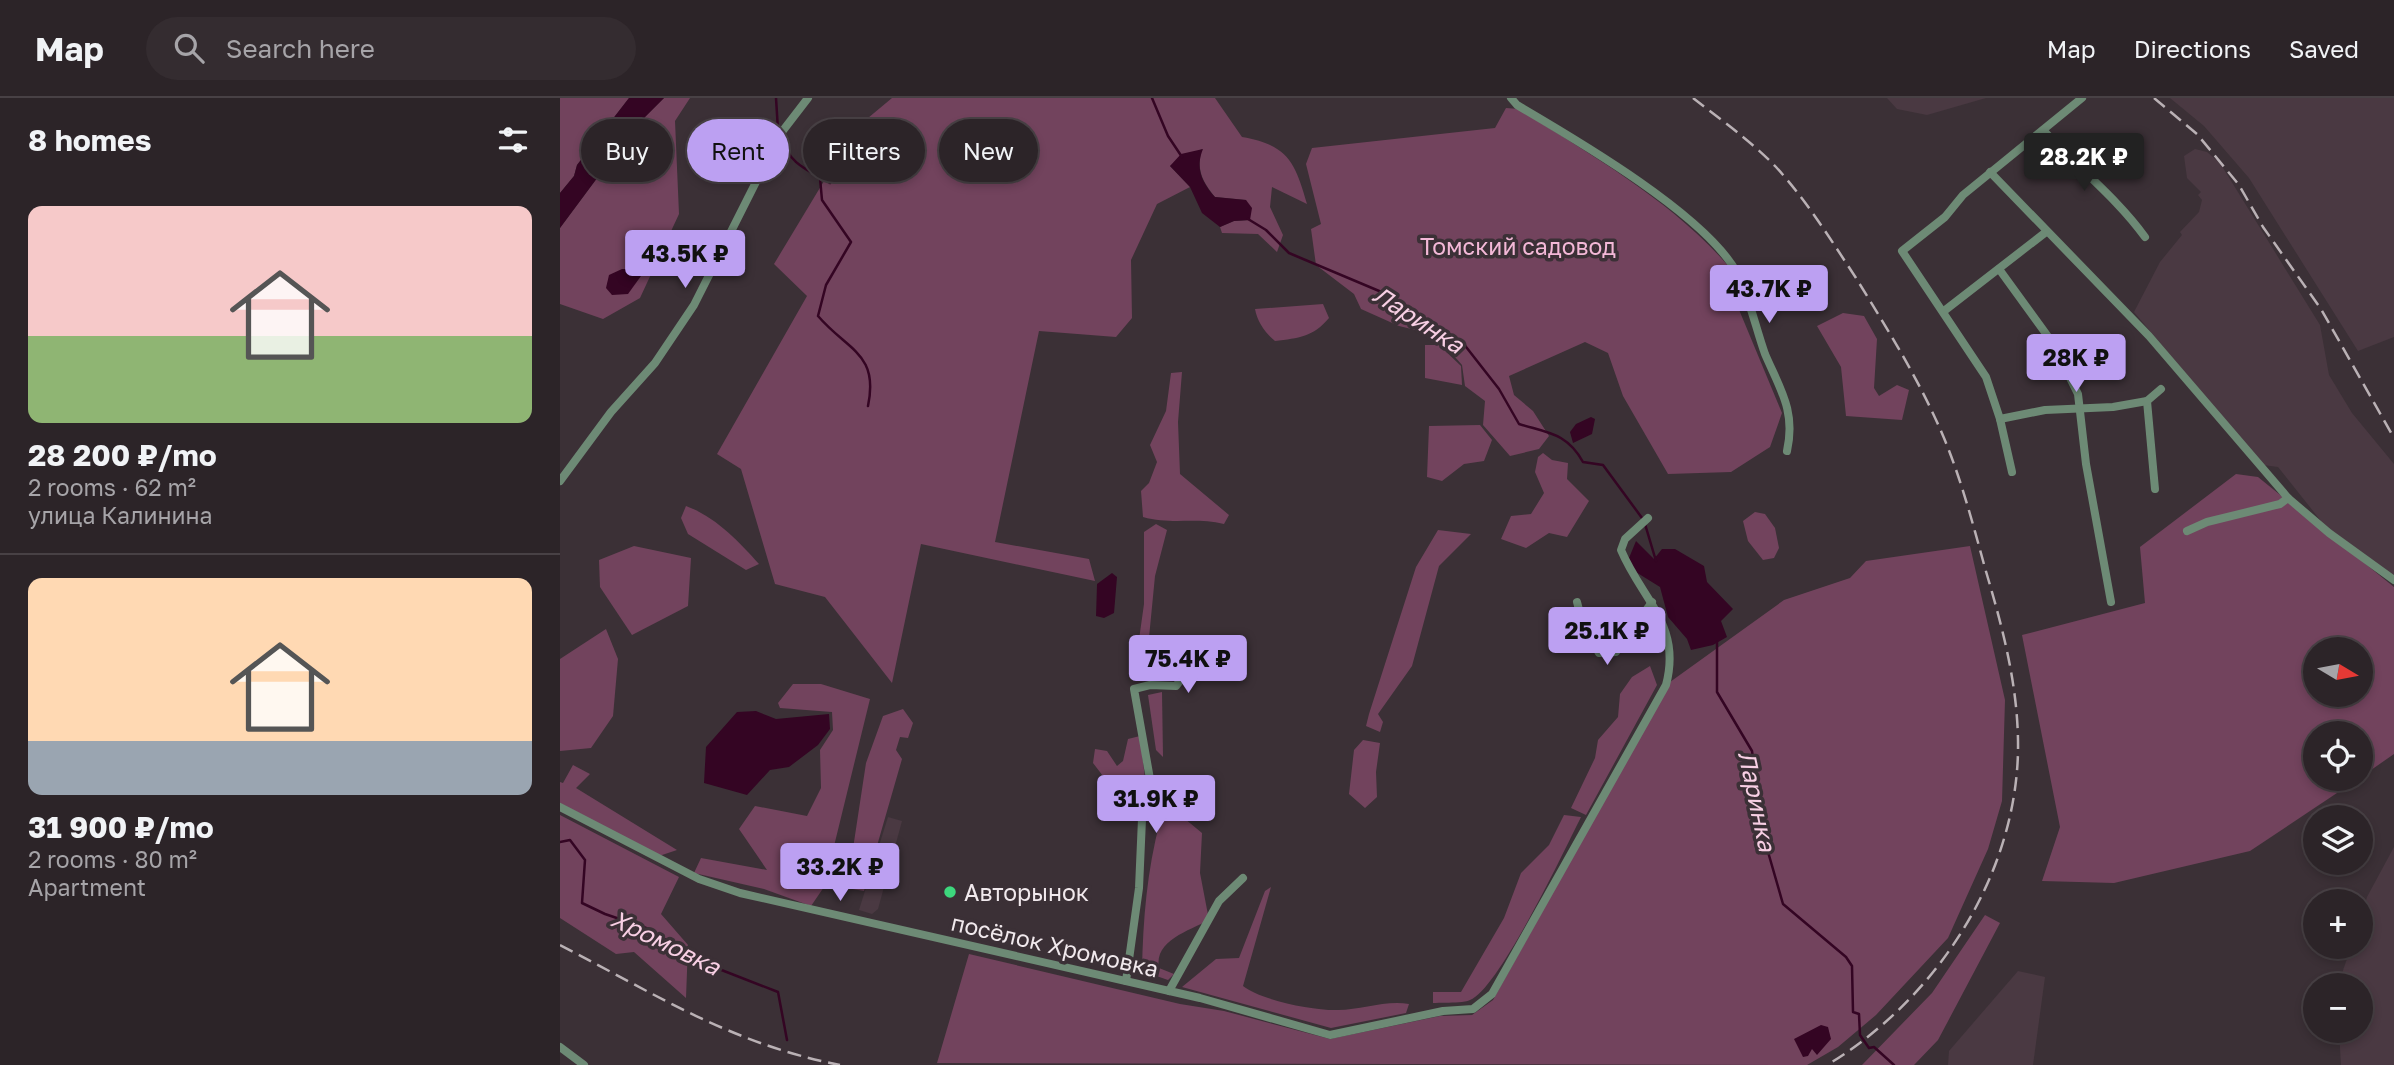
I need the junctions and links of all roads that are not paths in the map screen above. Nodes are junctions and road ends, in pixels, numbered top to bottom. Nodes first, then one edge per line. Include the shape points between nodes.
1 (808, 98) edge
2 (1511, 98) edge
3 (2082, 98) edge
4 (2044, 131) junction
5 (1990, 172) junction
6 (2046, 232) junction
7 (2145, 237) dead end
8 (1998, 269) junction
9 (1944, 311) junction
10 (2161, 389) dead end
11 (2147, 401) junction
12 (2082, 408) junction
13 (2000, 419) junction
14 (1787, 451) dead end
15 (2012, 472) dead end
16 (560, 481) edge
17 (2155, 489) dead end
18 (2288, 498) junction
19 (1648, 518) dead end
20 (2187, 531) dead end
21 (2394, 580) edge
22 (1577, 602) dead end
23 (1652, 602) junction
24 (2111, 602) dead end
25 (1208, 644) dead end
26 (560, 807) edge
27 (1243, 878) dead end
28 (1126, 981) junction
29 (1169, 991) junction
30 (560, 1047) edge
31 (584, 1065) edge

1 - 16 street via 768,150 694,305 655,363 611,412
2 - 14 street via 1690,221 1737,273 1783,391 1792,430
3 - 4 street
4 - 5 street
4 - 7 street via 2130,215
5 - 6 street
5 - 9 street via 1902,251
6 - 8 street
6 - 18 street via 2149,336
8 - 9 street
8 - 12 street via 2069,370
9 - 13 street via 1986,377
10 - 11 street
11 - 12 street
11 - 17 street
12 - 13 street
12 - 24 street via 2086,464
13 - 15 street
18 - 20 street
18 - 21 street
19 - 23 street via 1625,539 1621,550 1633,579
22 - 23 street via 1599,653 1616,652
23 - 29 street, посёлок Хромовка via 1668,638 1672,662 1666,685 1492,994 1474,1009 1443,1011 1329,1035
25 - 28 street via 1176,686 1134,690 1150,779
26 - 28 street, посёлок Хромовка via 699,879 740,893
27 - 29 street via 1219,901
28 - 29 street, посёлок Хромовка
30 - 31 street

